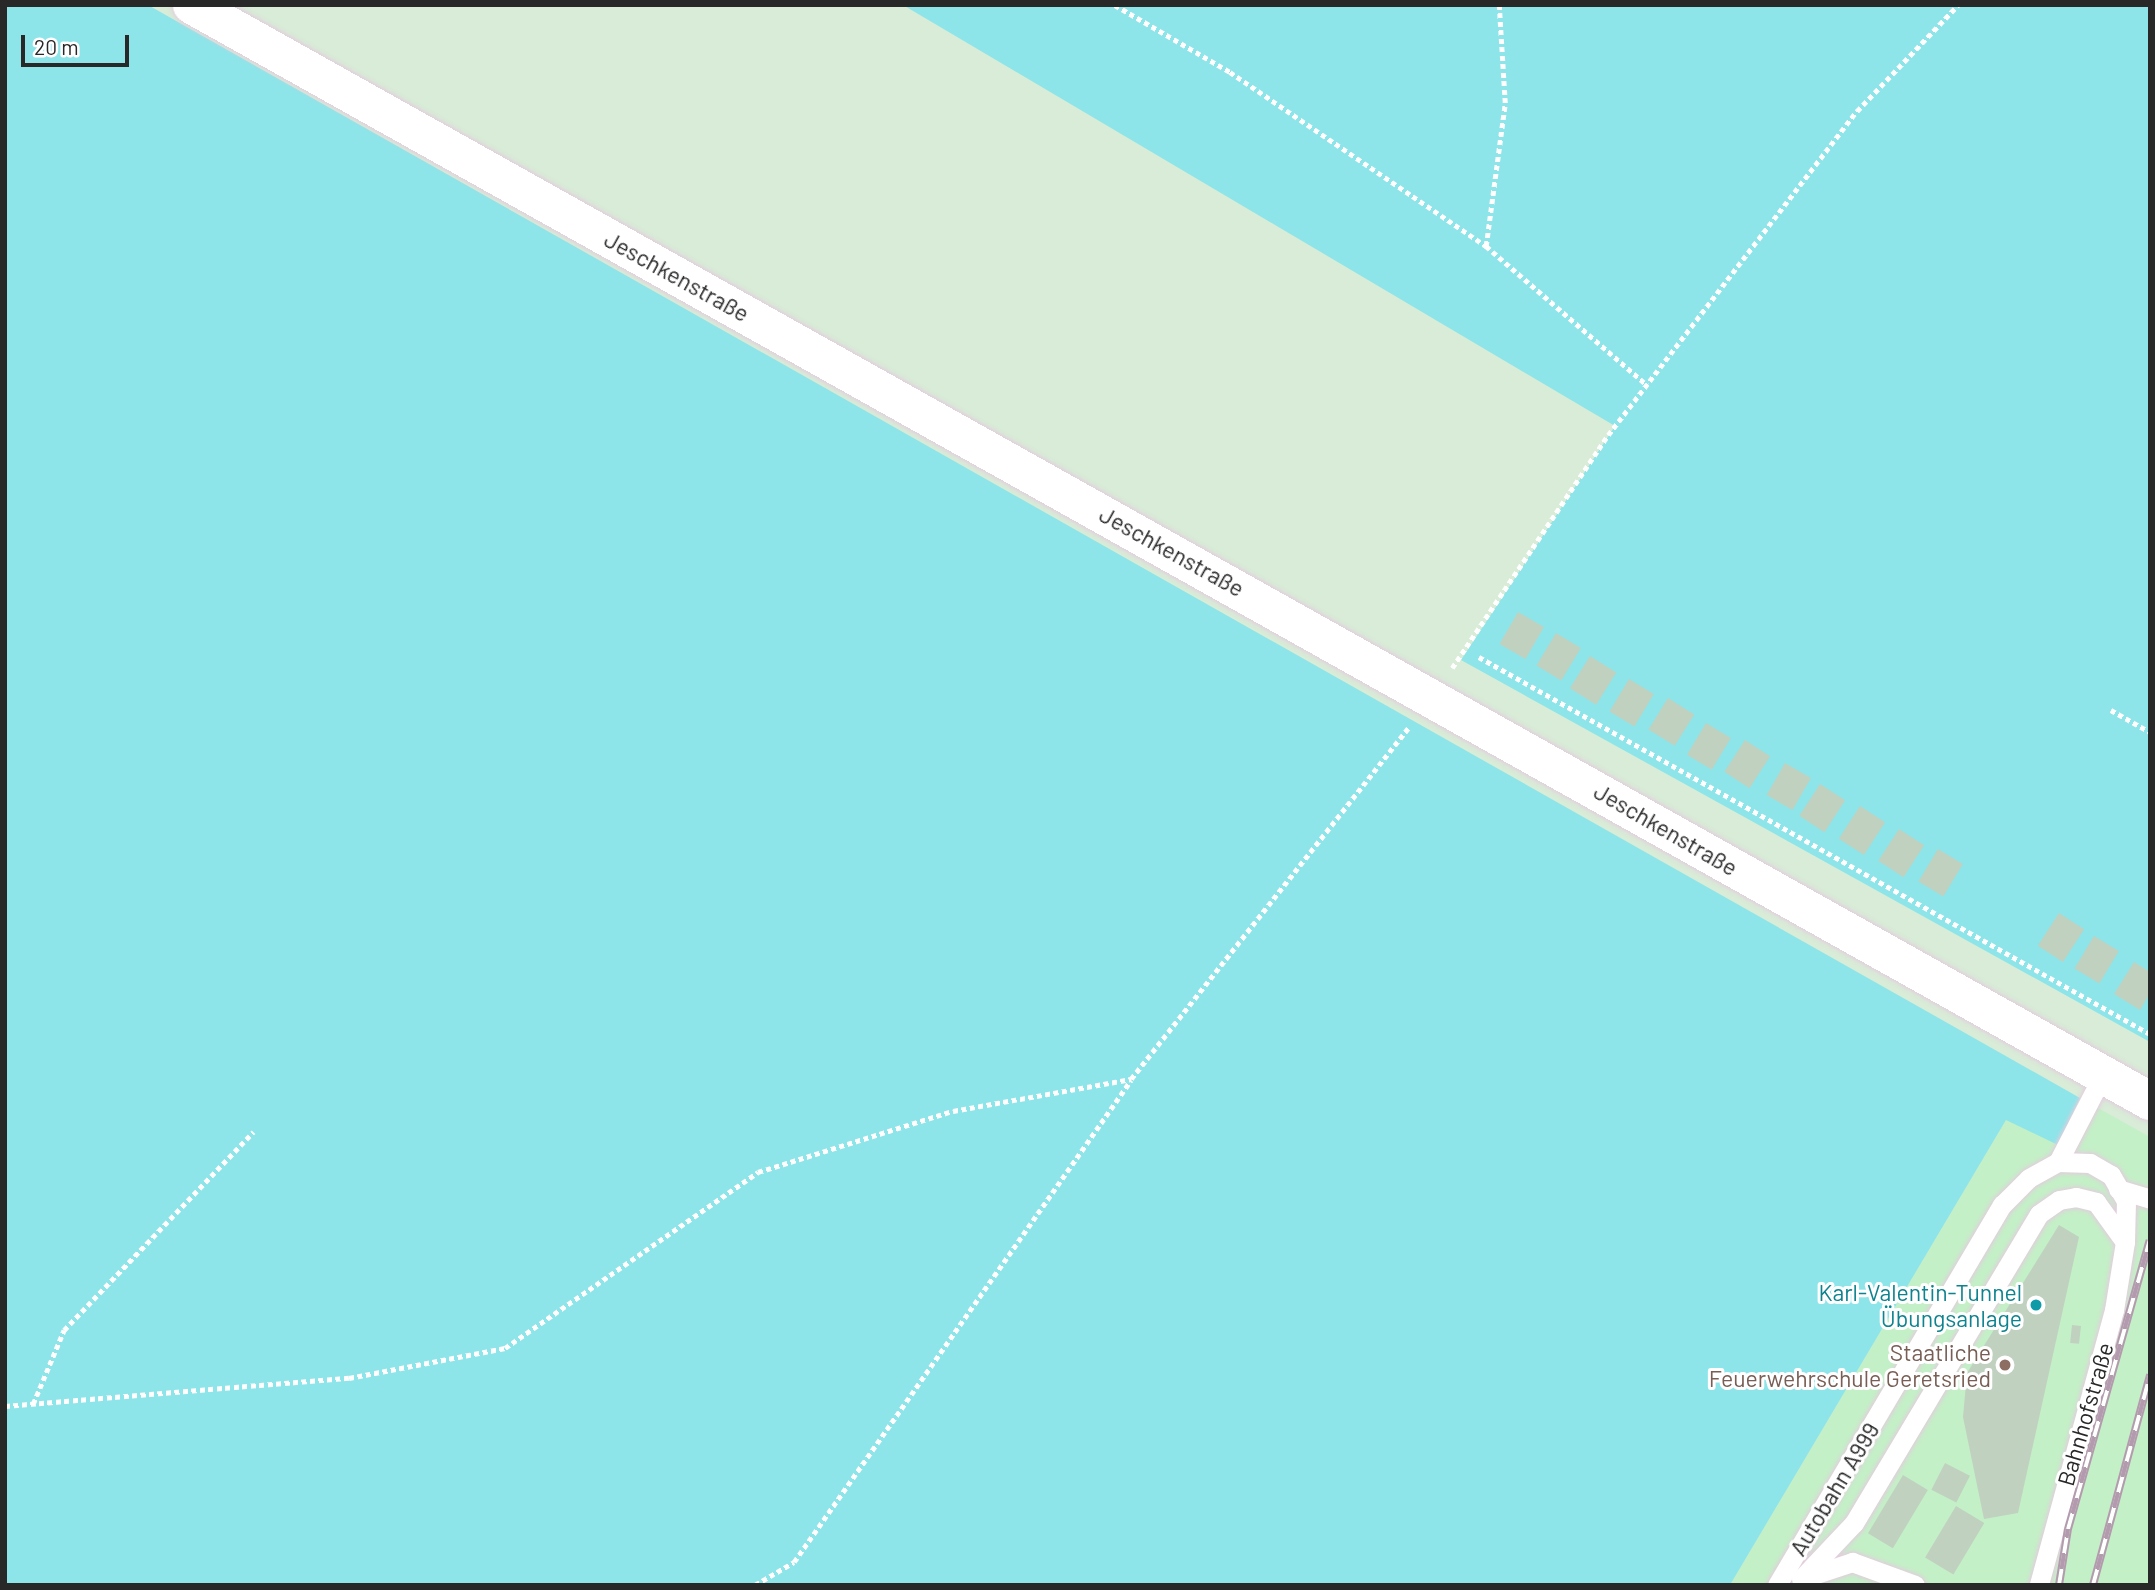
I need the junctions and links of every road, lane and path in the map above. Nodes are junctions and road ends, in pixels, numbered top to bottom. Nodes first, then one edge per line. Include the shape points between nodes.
1 (192, 5) edge
2 (1115, 5) edge
3 (1499, 5) edge
4 (1958, 5) edge
5 (1486, 246) junction
6 (1647, 385) junction
7 (1479, 657) dead end
8 (1433, 696) junction
9 (2111, 709) dead end
10 (2150, 732) edge
11 (2150, 1034) edge
12 (2103, 1075) junction
13 (1131, 1079) junction
14 (2150, 1101) edge
15 (254, 1132) dead end
16 (2058, 1162) junction
17 (2119, 1189) junction
18 (2150, 1199) edge
19 (2125, 1242) junction
20 (33, 1404) junction
21 (5, 1406) edge
22 (1797, 1582) edge
23 (755, 1585) edge
24 (1777, 1585) edge
25 (1915, 1585) edge
26 (2039, 1585) edge

1 - 8 street, Jeschkenstraße
2 - 5 path via 1230,72
3 - 5 path via 1505,103
4 - 6 path via 1857,111
5 - 6 path
6 - 8 path via 1608,435
7 - 11 path
8 - 12 street, Jeschkenstraße
8 - 13 path
9 - 10 path
12 - 14 street, Jeschkenstraße
12 - 16 lane
13 - 20 path via 953,1111 758,1172 505,1348 349,1378
13 - 23 path via 794,1562
15 - 20 path via 64,1330
16 - 17 lane via 2090,1163 2111,1175
16 - 24 lane, Autobahn A999 via 2029,1178 2002,1205
17 - 18 lane
17 - 19 lane via 2126,1201
19 - 22 lane, Autobahn A999 via 2096,1202 2059,1200 2039,1214 1854,1523
19 - 26 lane, Bahnhofstraße via 2114,1310
20 - 21 path
22 - 25 lane via 1852,1562

